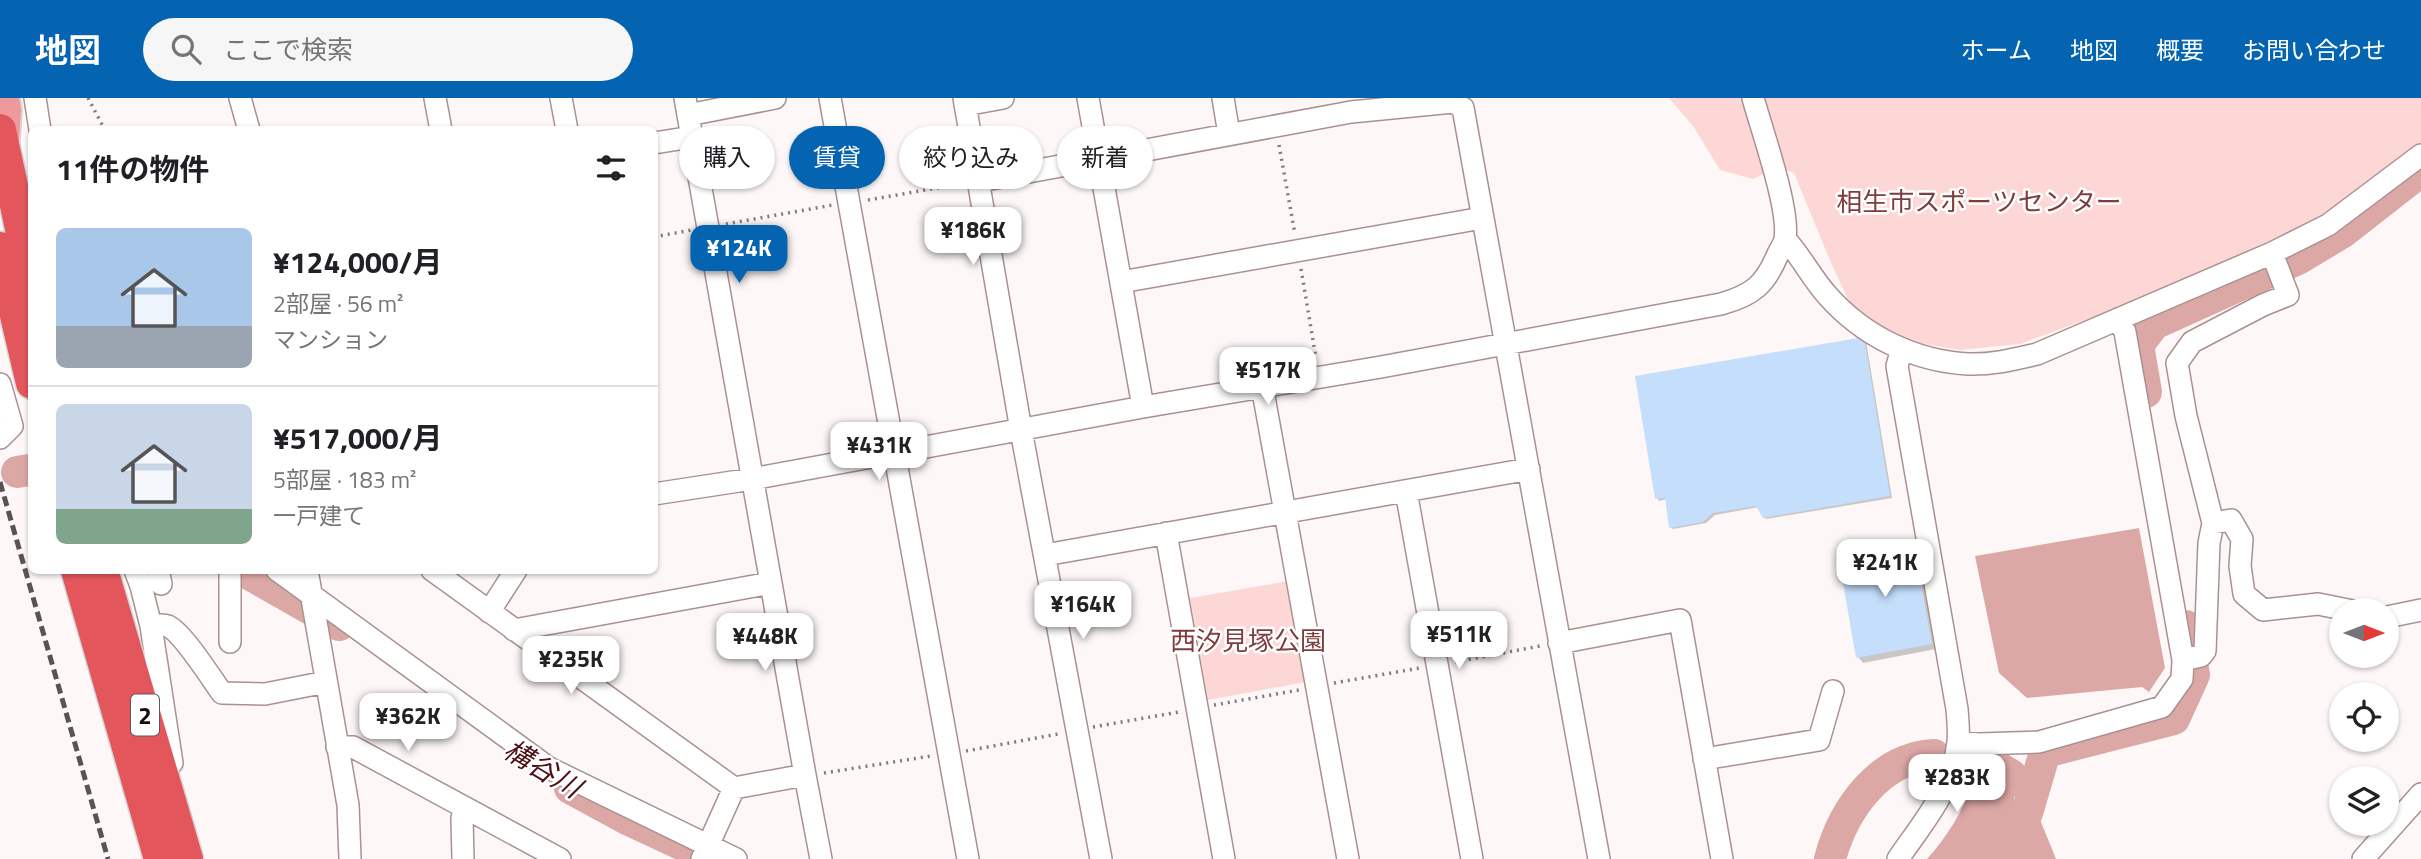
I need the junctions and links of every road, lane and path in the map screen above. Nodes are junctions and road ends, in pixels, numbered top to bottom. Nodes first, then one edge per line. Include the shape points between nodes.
1 (6, 98) edge
2 (35, 98) edge
3 (88, 98) edge
4 (240, 98) edge
5 (435, 98) edge
6 (561, 98) edge
7 (775, 98) edge
8 (830, 98) edge
9 (1003, 98) edge
10 (1088, 98) edge
11 (1223, 98) edge
12 (1753, 98) edge
13 (965, 102) edge
14 (1350, 105) edge
15 (686, 106) edge
16 (39, 126) edge
17 (103, 126) edge
18 (248, 126) edge
19 (440, 126) edge
20 (565, 126) edge
21 (690, 126) edge
22 (970, 126) edge
23 (1093, 126) edge
24 (1229, 134) junction
25 (679, 139) edge
26 (2, 141) edge
27 (658, 143) edge
28 (1153, 148) edge
29 (2421, 155) edge
30 (701, 189) edge
31 (932, 189) edge
32 (981, 189) edge
33 (1104, 189) edge
34 (848, 203) junction
35 (1482, 218) junction
36 (708, 227) junction
37 (658, 236) edge
38 (1784, 239) junction
39 (0, 248) edge
40 (28, 261) edge
41 (2275, 263) junction
42 (1121, 282) junction
43 (2118, 319) junction
44 (1506, 342) junction
45 (1902, 349) junction
46 (28, 366) edge
47 (0, 384) edge
48 (1262, 386) junction
49 (1143, 407) junction
50 (1021, 430) junction
51 (0, 438) edge
52 (895, 452) junction
53 (1529, 469) junction
54 (752, 479) junction
55 (1406, 491) junction
56 (658, 493) edge
57 (1286, 512) junction
58 (2213, 523) junction
59 (1166, 533) junction
60 (1045, 555) junction
61 (78, 574) edge
62 (103, 574) edge
63 (136, 574) edge
64 (230, 574) edge
65 (280, 574) edge
66 (308, 574) edge
67 (437, 574) edge
68 (513, 574) edge
69 (771, 583) junction
70 (314, 606) junction
71 (2329, 606) edge
72 (2421, 610) edge
73 (489, 612) junction
74 (2399, 615) edge
75 (151, 626) junction
76 (514, 630) junction
77 (230, 642) dead end
78 (1559, 643) junction
79 (2191, 658) junction
80 (327, 682) junction
81 (1833, 691) dead end
82 (1958, 742) junction
83 (337, 747) junction
84 (1704, 759) junction
85 (805, 775) junction
86 (734, 788) junction
87 (2421, 794) edge
88 (466, 809) junction
89 (176, 821) junction
90 (706, 852) edge
91 (160, 859) edge
92 (187, 859) edge
93 (350, 859) edge
94 (463, 859) edge
95 (560, 859) edge
96 (736, 859) edge
97 (821, 859) edge
98 (968, 859) edge
99 (1101, 859) edge
100 (1224, 859) edge
101 (1348, 859) edge
102 (1472, 859) edge
103 (1599, 859) edge
104 (1722, 859) edge
105 (1898, 859) edge
106 (2363, 859) edge

1 - 26 main road
2 - 16 street
3 - 17 path
4 - 18 street
5 - 19 street
6 - 20 street
7 - 15 street
8 - 34 street
9 - 13 street
10 - 23 street
11 - 24 street
12 - 38 street via 1783,210
13 - 22 street
14 - 24 street
14 - 35 street via 1453,102 1463,108
15 - 21 street
24 - 28 street
25 - 27 street
26 - 40 highway
29 - 41 street
30 - 36 street
31 - 34 path
32 - 50 street
33 - 42 street
34 - 36 path
34 - 52 street
35 - 42 street
35 - 44 street
36 - 37 path
36 - 54 street
38 - 44 street via 1762,283 1742,298
38 - 45 street via 1846,314 1869,333
39 - 46 highway
41 - 43 street
41 - 58 street via 2288,295 2192,342 2177,363
42 - 49 street
43 - 45 street via 2038,354 2003,362 1970,364
43 - 79 street via 2125,332
44 - 48 street
44 - 53 street
45 - 82 street via 1897,366 1957,709
47 - 51 street via 12,426
48 - 49 street
48 - 57 street
49 - 50 street
50 - 52 street
50 - 60 street
52 - 54 street
52 - 98 street
53 - 55 street
53 - 78 street
54 - 56 street
54 - 69 street
55 - 57 street
55 - 102 street
57 - 59 street
57 - 101 street
58 - 71 street via 2231,520 2242,539 2244,594 2263,610
58 - 79 street via 2205,651
59 - 60 street
59 - 100 street
60 - 99 street
61 - 91 highway, 2
62 - 89 highway, 2
63 - 75 street
64 - 77 street
65 - 70 street
66 - 70 street
67 - 73 street
68 - 73 street
69 - 76 street
69 - 85 street
70 - 80 street
70 - 90 street via 549,768
72 - 74 street
73 - 76 street
75 - 80 street via 170,627 222,693 265,694
75 - 89 street via 176,790
76 - 86 street
78 - 84 street via 1680,620
78 - 103 street
79 - 82 street via 2162,707 2039,741
80 - 83 street
81 - 84 street via 1819,740
82 - 105 street via 1939,803
83 - 88 street via 353,747
83 - 93 street via 348,805
84 - 104 street
85 - 86 street
85 - 97 street
86 - 90 street
87 - 106 street
88 - 94 street via 461,818
88 - 95 street
89 - 92 highway, 2
90 - 96 street

